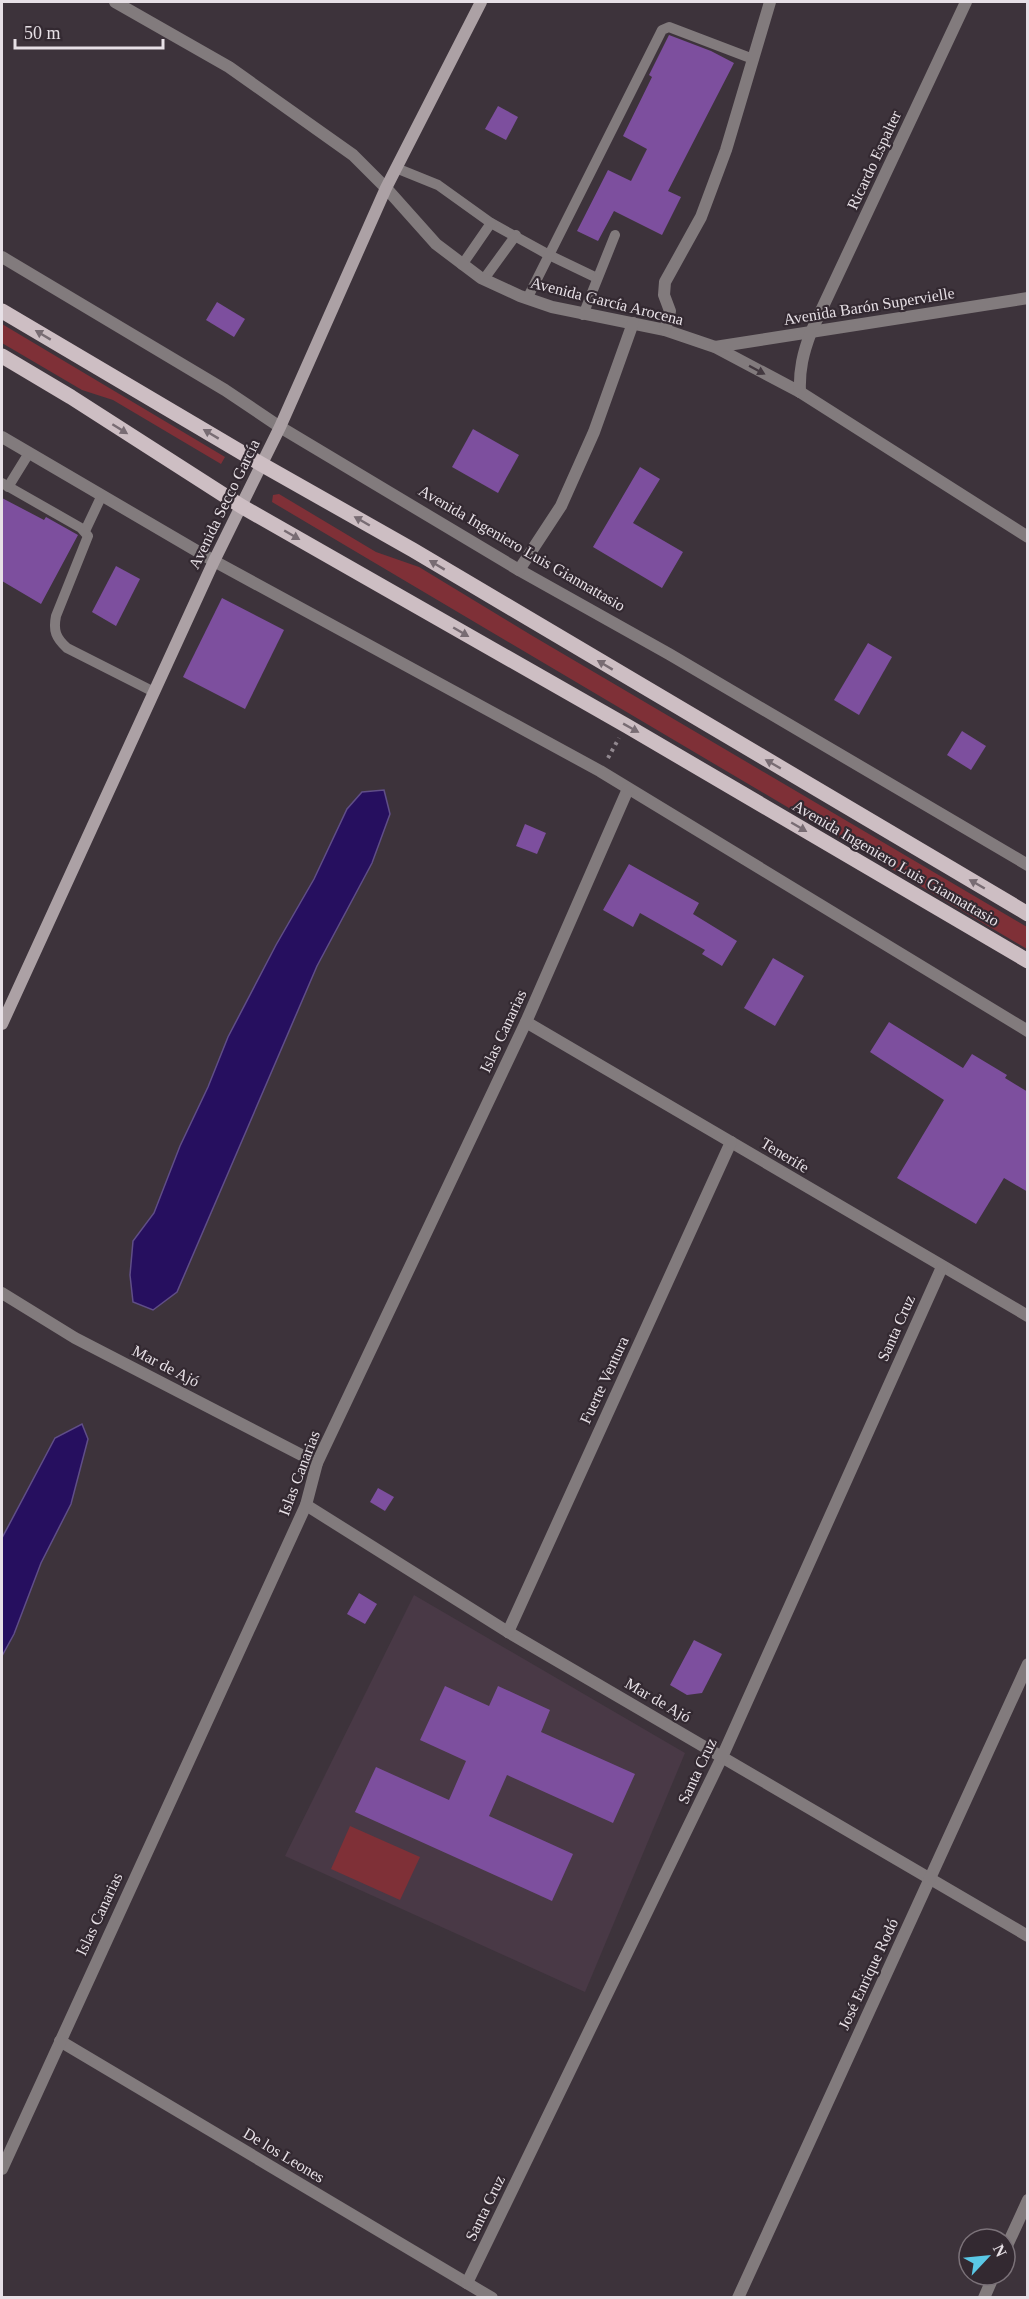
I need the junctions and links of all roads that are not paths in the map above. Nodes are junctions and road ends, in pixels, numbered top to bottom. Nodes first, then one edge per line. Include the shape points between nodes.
1 (118, 2) edge
2 (481, 2) edge
3 (770, 2) edge
4 (966, 2) edge
5 (753, 58) junction
6 (396, 168) junction
7 (386, 188) junction
8 (491, 223) junction
9 (615, 235) dead end
10 (516, 236) junction
11 (549, 255) junction
12 (2, 257) edge
13 (462, 265) junction
14 (597, 278) junction
15 (484, 279) junction
16 (1028, 298) edge
17 (527, 299) junction
18 (2, 310) edge
19 (583, 315) junction
20 (633, 323) junction
21 (665, 330) junction
22 (811, 332) junction
23 (715, 347) junction
24 (2, 356) edge
25 (800, 392) junction
26 (280, 427) junction
27 (2, 437) edge
28 (29, 453) junction
29 (261, 464) junction
30 (5, 485) edge
31 (102, 495) junction
32 (241, 506) junction
33 (85, 531) junction
34 (1028, 537) edge
35 (214, 561) junction
36 (519, 570) junction
37 (154, 692) junction
38 (628, 789) junction
39 (1028, 865) edge
40 (1028, 914) edge
41 (1028, 961) edge
42 (526, 1022) junction
43 (2, 1024) edge
44 (1028, 1031) edge
45 (731, 1142) junction
46 (942, 1267) junction
47 (2, 1293) edge
48 (1028, 1316) edge
49 (317, 1463) junction
50 (306, 1505) junction
51 (507, 1632) junction
52 (1028, 1664) edge
53 (722, 1757) junction
54 (930, 1879) junction
55 (1028, 1936) edge
56 (60, 2041) junction
57 (2, 2169) edge
58 (1028, 2200) edge
59 (1016, 2227) edge
60 (467, 2283) junction
61 (492, 2298) edge
62 (738, 2298) edge

1 - 7 street, Avenida García Arocena via 230,66 353,155
2 - 6 street, Avenida Secco García
3 - 5 street
4 - 22 street, Ricardo Espalter
5 - 11 lane via 669,27 662,30
5 - 21 street via 701,217 665,282 664,295 670,311
6 - 7 street, Avenida Secco García
6 - 8 lane via 438,185
7 - 13 street, Avenida García Arocena via 436,244
7 - 26 street, Avenida Secco García
8 - 10 lane
8 - 13 lane
9 - 14 lane
10 - 11 lane
10 - 15 lane
11 - 14 lane
11 - 17 lane
12 - 26 street, Avenida Ingeniero Luis Giannattasio
13 - 15 street, Avenida García Arocena
14 - 19 lane
15 - 17 street, Avenida García Arocena
16 - 22 street, Avenida Barón Supervielle
17 - 19 street, Avenida García Arocena
29 -> 18 main road, Avenida Ingeniero Luis Giannattasio
19 - 20 street, Avenida García Arocena
20 - 21 street, Avenida García Arocena
20 - 36 street via 594,432 561,506
21 - 23 street, Avenida García Arocena
22 - 23 street, Avenida Barón Supervielle
22 - 25 street, Ricardo Espalter via 803,352
23 -> 25 street, Avenida García Arocena
24 -> 32 main road, Avenida Ingeniero Luis Giannattasio
25 - 34 street, Avenida García Arocena
26 - 29 street, Avenida Secco García
26 - 36 street, Avenida Ingeniero Luis Giannattasio
27 - 28 street
28 - 30 lane
28 - 31 street
29 - 32 street, Avenida Secco García
40 -> 29 main road, Avenida Ingeniero Luis Giannattasio
30 - 33 lane
31 - 33 lane
31 - 35 street
32 - 35 street, Avenida Secco García
32 -> 41 main road, Avenida Ingeniero Luis Giannattasio
33 - 37 lane via 87,543 56,616 57,638 67,648
35 - 37 street, Avenida Secco García
35 - 38 street
36 - 39 street, Avenida Ingeniero Luis Giannattasio
37 - 43 street, Avenida Secco García
38 - 42 street, Islas Canarias
38 - 44 street
42 - 45 street, Tenerife
42 - 49 street, Islas Canarias
45 - 46 street, Tenerife
45 - 51 street, Fuerte Ventura
46 - 48 street, Tenerife
46 - 53 street, Santa Cruz
47 - 49 street, Mar de Ajó via 75,1338
49 - 50 street, Islas Canarias
50 - 51 street, Mar de Ajó
50 - 56 street, Islas Canarias
51 - 53 street, Mar de Ajó
52 - 54 street, José Enrique Rodó
53 - 54 street, Mar de Ajó
53 - 60 street, Santa Cruz
54 - 55 street, Mar de Ajó
54 - 62 street, José Enrique Rodó
56 - 57 street, Islas Canarias
56 - 60 street, De los Leones
58 - 59 street
60 - 61 street, De los Leones

